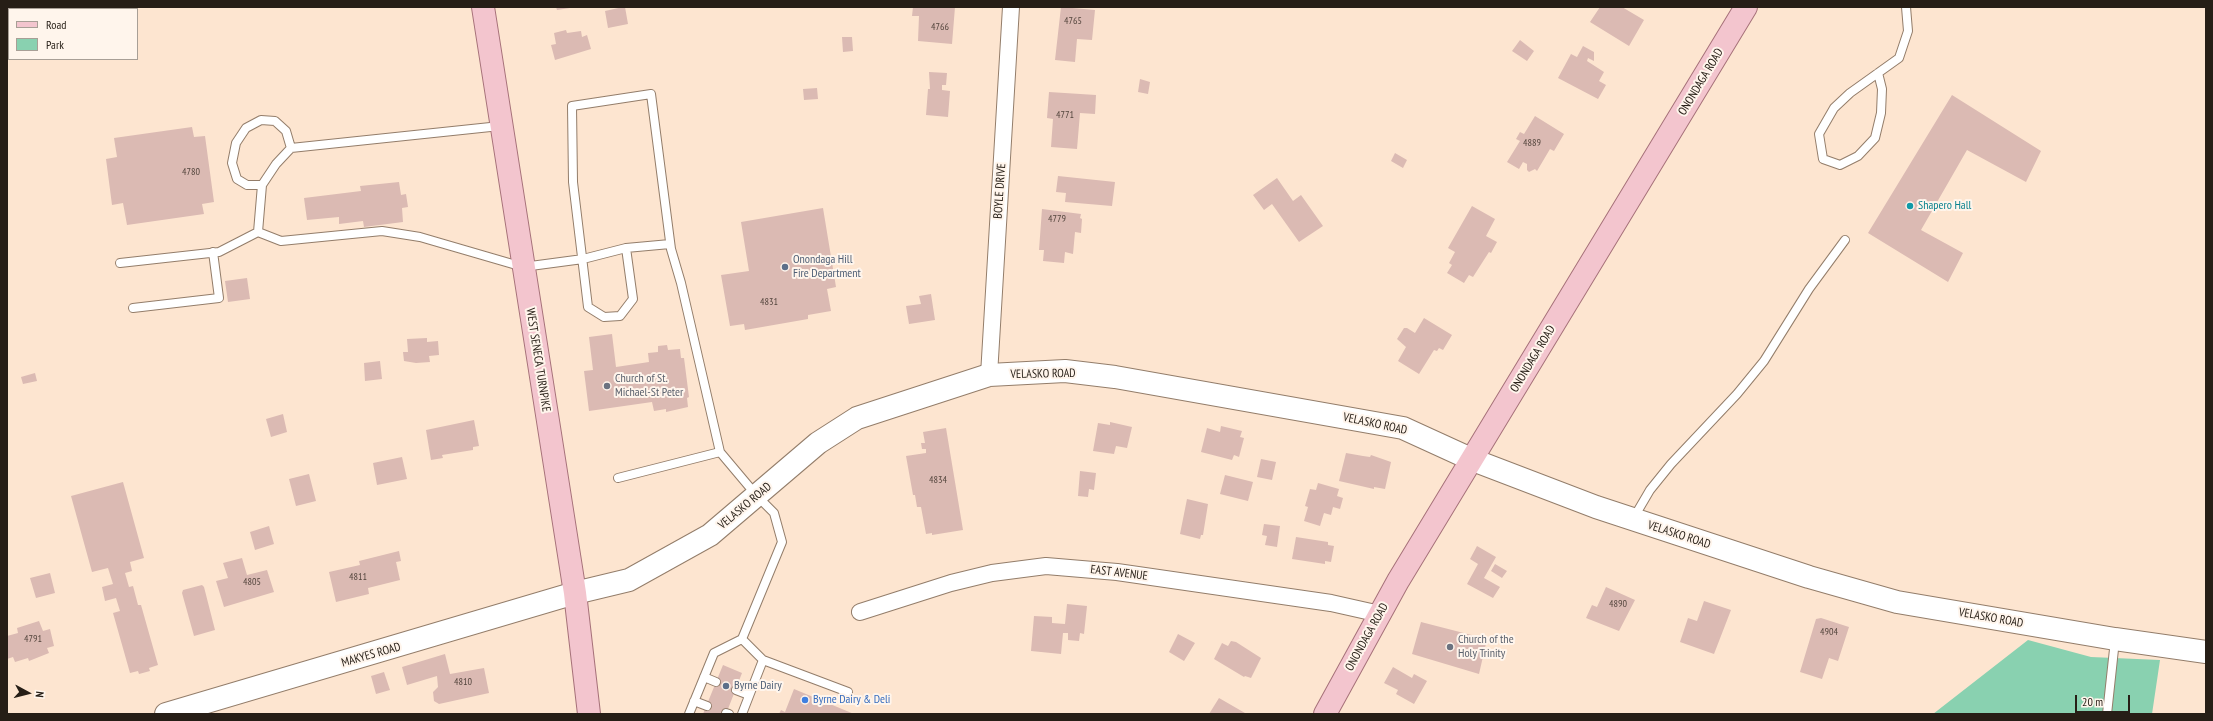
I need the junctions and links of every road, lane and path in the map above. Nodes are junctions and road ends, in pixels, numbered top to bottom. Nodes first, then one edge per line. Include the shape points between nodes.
1 (483, 7) edge
2 (1011, 7) edge
3 (1906, 7) edge
4 (1740, 9) edge
5 (1878, 73) junction
6 (501, 126) junction
7 (292, 148) junction
8 (262, 186) junction
9 (258, 232) junction
10 (1845, 240) dead end
11 (670, 244) junction
12 (626, 248) junction
13 (214, 252) junction
14 (583, 259) junction
15 (120, 263) dead end
16 (524, 267) junction
17 (133, 308) dead end
18 (989, 375) junction
19 (720, 452) junction
20 (1473, 460) junction
21 (618, 478) dead end
22 (757, 496) junction
23 (1632, 519) junction
24 (575, 593) junction
25 (860, 612) dead end
26 (1380, 614) junction
27 (742, 639) junction
28 (2115, 639) junction
29 (2206, 652) edge
30 (763, 660) junction
31 (704, 677) junction
32 (716, 682) dead end
33 (736, 690) dead end
34 (848, 692) dead end
35 (749, 695) junction
36 (694, 701) junction
37 (706, 706) dead end
38 (166, 714) edge
39 (589, 714) edge
40 (689, 714) edge
41 (742, 714) edge
42 (1325, 714) edge
43 (2108, 714) edge

1 - 6 main road, WEST SENECA TURNPIKE
2 - 18 street, BOYLE DRIVE
3 - 5 lane via 1908,31 1899,58
4 - 20 main road, ONONDAGA ROAD
5 - 5 lane via 1834,108 1820,134 1823,159 1840,165 1858,156 1875,138 1881,113 1882,89
6 - 7 lane
6 - 16 main road, WEST SENECA TURNPIKE
7 - 8 lane via 276,164
7 - 8 lane via 286,131 275,121 261,120 246,128 236,143 232,163 237,179 247,184
8 - 9 lane
9 - 13 lane via 219,252
9 - 16 lane via 281,241 382,231 420,237
10 - 23 lane via 1764,361 1737,394 1671,464 1650,490
11 - 12 lane
11 - 14 lane via 651,94 572,106 573,182
11 - 19 lane
12 - 14 lane
12 - 14 lane via 633,299 620,316 604,317 588,307
13 - 15 lane
13 - 17 lane via 219,298
14 - 16 lane
16 - 24 main road, WEST SENECA TURNPIKE
18 - 20 street, VELASKO ROAD via 1065,371 1166,386 1403,428
18 - 22 street, VELASKO ROAD via 857,418 818,443
19 - 21 lane
19 - 22 lane
20 - 23 street, VELASKO ROAD
20 - 26 main road, ONONDAGA ROAD
22 - 24 street, VELASKO ROAD via 710,536 629,580
22 - 27 lane via 774,513 782,542
23 - 28 street, VELASKO ROAD via 1809,577 1896,602
24 - 38 street, MAKYES ROAD
24 - 39 main road, WEST SENECA TURNPIKE
25 - 26 street, EAST AVENUE via 958,581 992,573 1046,566 1125,573 1331,604
26 - 42 main road, ONONDAGA ROAD
27 - 30 lane
27 - 31 lane via 714,653
28 - 29 street, VELASKO ROAD
28 - 43 lane
30 - 34 lane
30 - 35 lane
31 - 32 lane
31 - 36 lane
33 - 35 lane
35 - 41 lane
36 - 37 lane
36 - 40 lane

